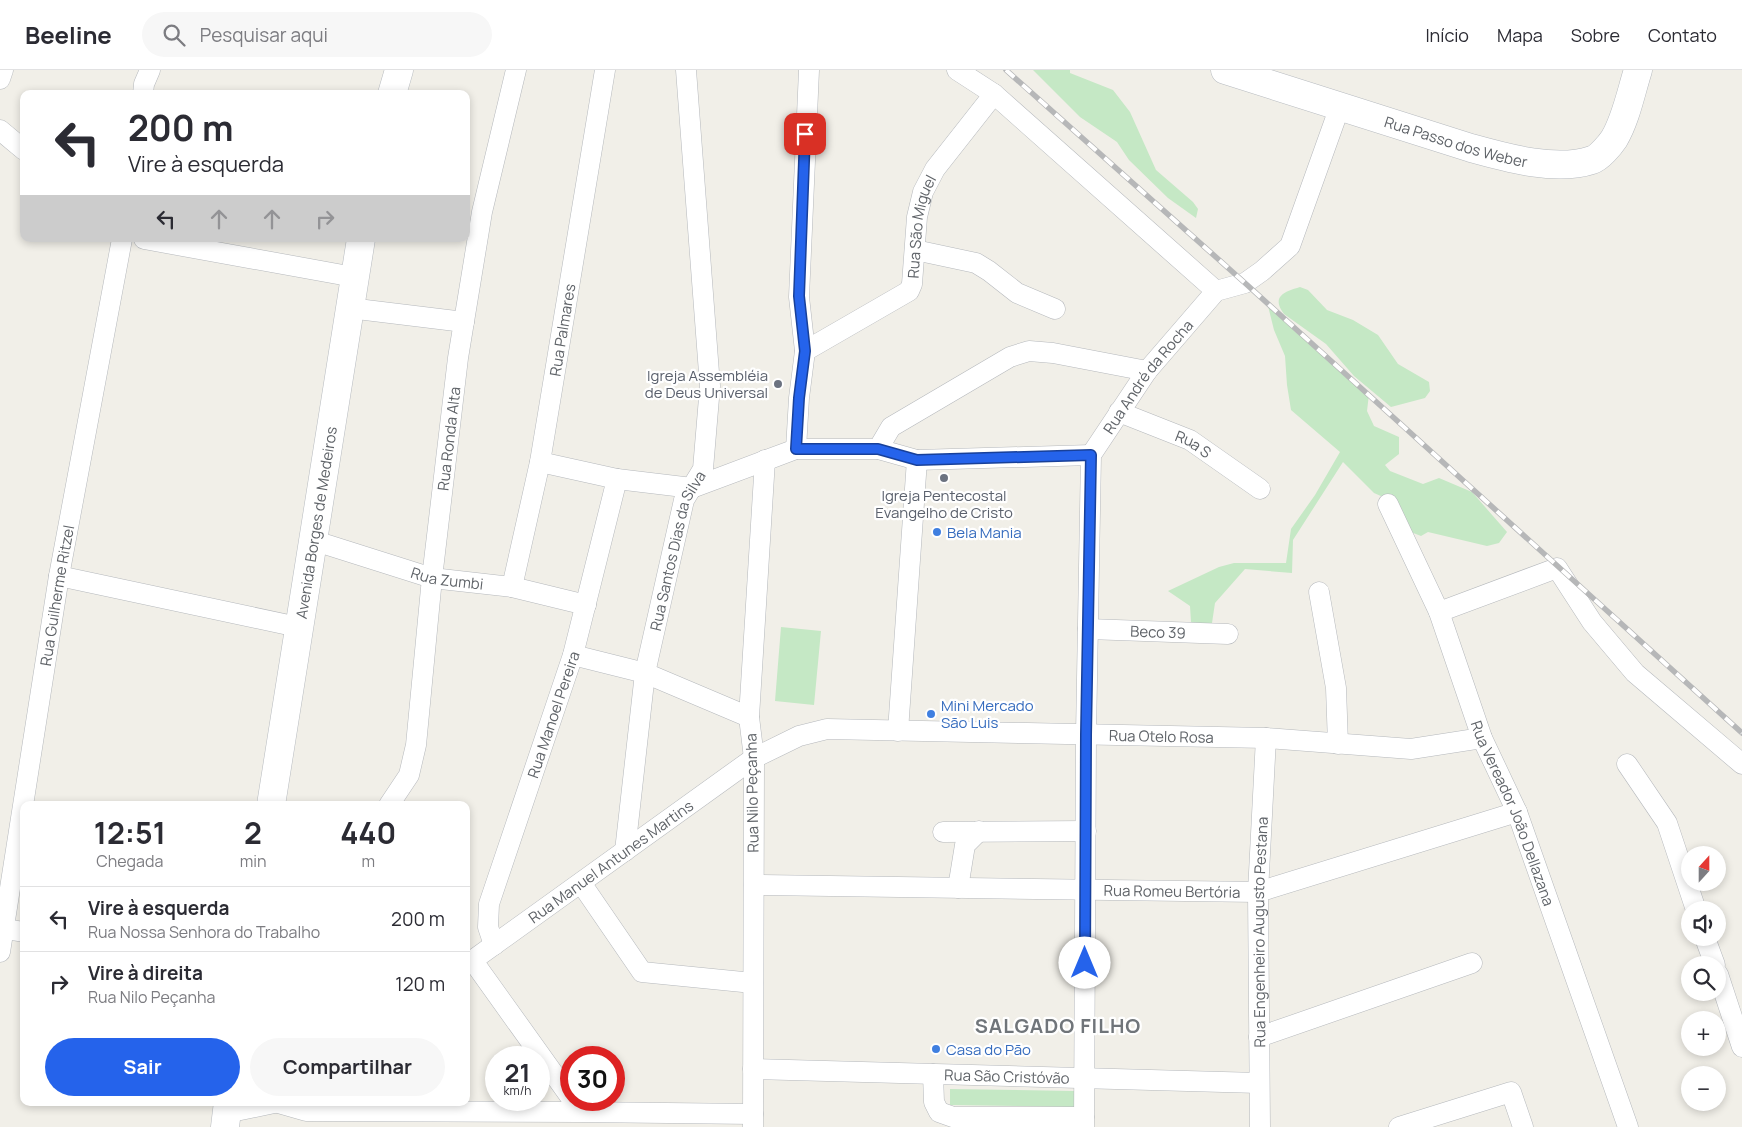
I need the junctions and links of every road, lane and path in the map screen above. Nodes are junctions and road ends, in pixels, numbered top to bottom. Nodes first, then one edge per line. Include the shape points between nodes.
1 (3, 70) edge
2 (150, 70) edge
3 (399, 70) edge
4 (516, 70) edge
5 (606, 70) edge
6 (686, 70) edge
7 (809, 70) edge
8 (957, 70) edge
9 (1225, 70) edge
10 (1638, 70) edge
11 (0, 79) edge
12 (143, 90) edge
13 (393, 90) edge
14 (994, 94) junction
15 (1340, 106) junction
16 (0, 130) edge
17 (20, 147) edge
18 (121, 242) edge
19 (161, 242) edge
20 (360, 242) edge
21 (915, 250) junction
22 (354, 277) junction
23 (1216, 291) junction
24 (350, 308) junction
25 (1055, 309) dead end
26 (464, 322) junction
27 (805, 351) junction
28 (1147, 371) junction
29 (1119, 412) junction
30 (796, 449) junction
31 (878, 449) junction
32 (1091, 455) junction
33 (765, 460) junction
34 (917, 460) junction
35 (540, 462) junction
36 (617, 479) junction
37 (692, 488) junction
38 (1260, 489) dead end
39 (1388, 504) dead end
40 (312, 540) junction
41 (59, 576) junction
42 (432, 578) junction
43 (512, 587) junction
44 (1319, 592) dead end
45 (586, 605) junction
46 (1440, 612) junction
47 (298, 628) junction
48 (1088, 629) junction
49 (1228, 634) dead end
50 (573, 656) junction
51 (645, 672) junction
52 (749, 717) junction
53 (898, 731) junction
54 (1086, 735) junction
55 (1266, 738) junction
56 (1482, 738) junction
57 (1338, 744) junction
58 (754, 758) junction
59 (1627, 764) dead end
60 (1742, 764) edge
61 (23, 801) edge
62 (272, 801) edge
63 (392, 801) edge
64 (1517, 812) junction
65 (20, 818) edge
66 (979, 831) junction
67 (1086, 831) junction
68 (943, 832) dead end
69 (625, 851) junction
70 (580, 883) junction
71 (754, 885) junction
72 (958, 888) junction
73 (1085, 889) junction
74 (1258, 892) junction
75 (1693, 901) edge
76 (2, 929) edge
77 (20, 931) edge
78 (494, 945) junction
79 (0, 952) edge
80 (470, 963) edge
81 (1472, 963) dead end
82 (753, 983) junction
83 (1726, 998) edge
84 (1259, 1037) junction
85 (1742, 1047) edge
86 (753, 1069) junction
87 (934, 1074) junction
88 (1084, 1077) junction
89 (1259, 1083) junction
90 (560, 1087) edge
91 (265, 1106) edge
92 (289, 1106) edge
93 (560, 1109) edge
94 (606, 1111) edge
95 (226, 1114) edge
96 (753, 1121) edge
97 (1084, 1122) edge
98 (1260, 1127) edge
99 (1399, 1127) edge
100 (1523, 1127) edge
101 (1628, 1127) edge

1 - 11 street
2 - 12 street
3 - 13 street
4 - 26 street, Rua Ronda Alta via 482,212
5 - 35 street, Rua Palmares
6 - 37 street, Rua Santos Dias da Silva via 710,386 703,469
7 - 27 street via 799,296
8 - 14 street
9 - 15 street, Rua Passo dos Weber
10 - 15 street, Rua Passo dos Weber via 1613,140 1594,160 1560,166 1506,158
14 - 21 street, Rua São Miguel via 935,169 923,192 917,217
14 - 23 street
15 - 23 street via 1290,246 1245,283
16 - 17 street
18 - 41 street, Rua Guilherme Ritzel
19 - 22 street
20 - 22 street, Avenida Borges de Medeiros
21 - 25 street via 976,263 1017,293
21 - 27 street, Rua São Miguel via 909,291
22 - 24 street, Avenida Borges de Medeiros
23 - 28 street, Rua André da Rocha
24 - 26 street
24 - 40 street, Avenida Borges de Medeiros
26 - 42 street, Rua Ronda Alta
27 - 30 street
28 - 29 street, Rua André da Rocha
28 - 31 street via 1029,351 1010,357 891,427
29 - 32 street, Rua André da Rocha
29 - 38 street, Rua S via 1190,440
30 - 31 street
30 - 33 street
31 - 34 street
32 - 34 street
32 - 48 street
33 - 37 street
33 - 52 street, Rua Nilo Peçanha
34 - 53 street
35 - 36 street
35 - 43 street, Rua Palmares
36 - 37 street
36 - 45 street, Rua Manoel Pereira
37 - 51 street, Rua Santos Dias da Silva via 684,500
39 - 46 street, Rua Vereador João Dellazana
40 - 42 street, Rua Zumbi
40 - 47 street, Avenida Borges de Medeiros
41 - 47 street
41 - 61 street, Rua Guilherme Ritzel
42 - 43 street, Rua Zumbi
42 - 63 street, Rua Ronda Alta via 413,763
43 - 45 street, Rua Zumbi
44 - 57 street via 1336,688
45 - 50 street, Rua Manoel Pereira
46 - 56 street, Rua Vereador João Dellazana
46 - 60 street via 1557,568 1592,622 1634,672
47 - 62 street, Avenida Borges de Medeiros
48 - 49 street, Beco 39
48 - 54 street
50 - 51 street
50 - 78 street, Rua Manoel Pereira via 489,904 488,927
51 - 52 street
51 - 69 street, Rua Santos Dias da Silva
52 - 58 street, Rua Nilo Peçanha
53 - 54 street, Rua Otelo Rosa
53 - 58 street, Rua Otelo Rosa via 827,730 799,736
54 - 55 street, Rua Otelo Rosa
54 - 67 street
55 - 57 street, Rua Otelo Rosa
55 - 74 street, Rua Engenheiro Augusto Pestana
56 - 57 street, Rua Otelo Rosa via 1411,749
56 - 64 street, Rua Vereador João Dellazana
58 - 69 street, Rua Manuel Antunes Martins
58 - 71 street, Rua Nilo Peçanha
59 - 75 street via 1667,823
64 - 74 street, Rua Romeu Bertória
64 - 101 street, Rua Vereador João Dellazana
65 - 76 street, Rua Guilherme Ritzel
66 - 67 street
66 - 68 street
66 - 72 street via 965,845
67 - 73 street
69 - 70 street, Rua Manuel Antunes Martins
70 - 78 street, Rua Manuel Antunes Martins
70 - 82 street via 642,972
71 - 72 street, Rua Romeu Bertória
71 - 82 street, Rua Nilo Peçanha
72 - 73 street, Rua Romeu Bertória
73 - 74 street, Rua Romeu Bertória
73 - 88 street
74 - 84 street, Rua Engenheiro Augusto Pestana
76 - 77 street
76 - 79 street, Rua Guilherme Ritzel
78 - 80 street, Rua Manuel Antunes Martins
80 - 90 street
81 - 84 street
82 - 86 street, Rua Nilo Peçanha
83 - 85 street
84 - 89 street, Rua Engenheiro Augusto Pestana
86 - 87 street, Rua São Cristóvão
86 - 96 street, Rua Nilo Peçanha
87 - 88 street, Rua São Cristóvão
87 - 97 street via 934,1102 939,1112 953,1117
88 - 89 street, Rua São Cristóvão
88 - 97 street
89 - 98 street, Rua Engenheiro Augusto Pestana
91 - 95 street
92 - 93 street via 306,1111
94 - 96 street
99 - 100 street via 1511,1092

